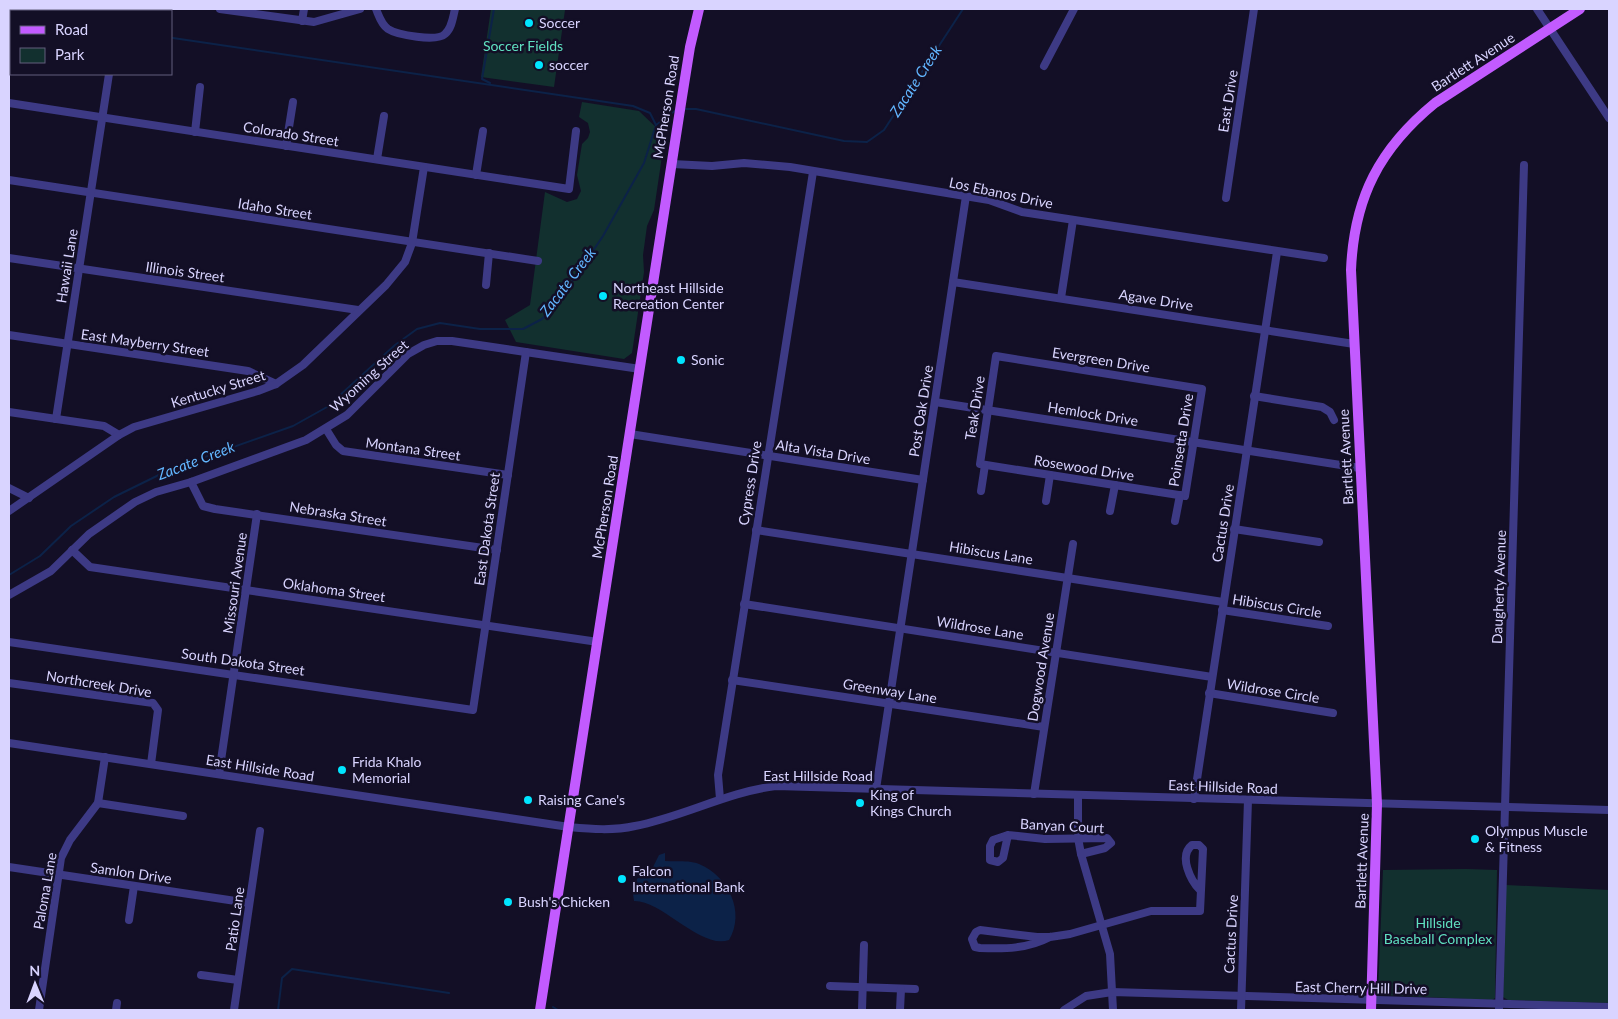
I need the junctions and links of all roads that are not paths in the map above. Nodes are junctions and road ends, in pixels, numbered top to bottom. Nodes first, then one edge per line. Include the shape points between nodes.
1 (220, 9) edge
2 (304, 9) edge
3 (360, 9) edge
4 (376, 9) edge
5 (455, 9) edge
6 (699, 9) edge
7 (1074, 9) edge
8 (1254, 9) edge
9 (1537, 9) edge
10 (1580, 9) edge
11 (302, 21) junction
12 (1550, 29) junction
13 (1044, 66) dead end
14 (108, 75) edge
15 (200, 88) dead end
16 (293, 102) dead end
17 (9, 103) edge
18 (384, 116) dead end
19 (102, 118) junction
20 (1609, 118) edge
21 (483, 131) dead end
22 (576, 131) dead end
23 (195, 132) junction
24 (286, 146) junction
25 (377, 159) junction
26 (672, 164) junction
27 (1524, 165) dead end
28 (424, 167) junction
29 (813, 172) junction
30 (476, 175) junction
31 (9, 180) edge
32 (90, 193) junction
33 (966, 196) junction
34 (1226, 198) dead end
35 (1073, 220) junction
36 (412, 242) junction
37 (1277, 252) junction
38 (489, 254) junction
39 (9, 258) edge
40 (1324, 258) dead end
41 (538, 261) dead end
42 (79, 269) junction
43 (953, 282) junction
44 (486, 285) dead end
45 (1061, 298) junction
46 (358, 310) junction
47 (1265, 330) junction
48 (9, 335) edge
49 (68, 344) junction
50 (1354, 344) junction
51 (526, 352) junction
52 (996, 356) joint
53 (640, 369) junction
54 (276, 384) junction
55 (1202, 389) joint
56 (1254, 396) junction
57 (935, 402) junction
58 (988, 410) junction
59 (9, 412) edge
60 (56, 419) junction
61 (1334, 420) dead end
62 (326, 428) junction
63 (630, 434) junction
64 (119, 435) junction
65 (1194, 442) junction
66 (1247, 450) junction
67 (766, 456) junction
68 (982, 464) junction
69 (1360, 468) junction
70 (508, 475) junction
71 (1050, 475) junction
72 (923, 480) junction
73 (191, 482) junction
74 (1115, 485) junction
75 (9, 488) edge
76 (981, 491) dead end
77 (1182, 495) junction
78 (29, 498) junction
79 (1046, 501) dead end
80 (9, 511) edge
81 (1110, 511) dead end
82 (257, 514) junction
83 (1175, 521) dead end
84 (1234, 529) junction
85 (756, 530) junction
86 (1319, 542) dead end
87 (1073, 544) dead end
88 (72, 550) junction
89 (497, 550) junction
90 (912, 554) junction
91 (1067, 578) junction
92 (246, 590) junction
93 (9, 594) edge
94 (744, 604) junction
95 (1223, 606) junction
96 (486, 625) junction
97 (1328, 626) dead end
98 (900, 629) junction
99 (9, 642) edge
100 (598, 642) junction
101 (1055, 653) junction
102 (234, 673) junction
103 (1212, 677) junction
104 (732, 680) junction
105 (9, 683) edge
106 (1209, 693) junction
107 (889, 704) junction
108 (473, 710) joint
109 (1333, 713) dead end
110 (1044, 727) junction
111 (9, 743) edge
112 (105, 757) junction
113 (151, 764) junction
114 (219, 774) junction
115 (876, 789) junction
116 (1034, 794) junction
117 (1078, 795) junction
118 (720, 799) junction
119 (1194, 799) junction
120 (1248, 800) junction
121 (98, 803) junction
122 (1377, 804) junction
123 (1504, 807) junction
124 (1609, 810) edge
125 (183, 816) dead end
126 (569, 827) junction
127 (260, 831) dead end
128 (1008, 835) dead end
129 (1078, 838) junction
130 (1081, 854) junction
131 (9, 867) edge
132 (59, 875) junction
133 (134, 886) junction
134 (1200, 890) junction
135 (250, 903) junction
136 (129, 920) dead end
137 (1102, 924) junction
138 (1050, 937) junction
139 (864, 945) dead end
140 (201, 975) dead end
141 (238, 980) junction
142 (830, 986) dead end
143 (863, 987) junction
144 (901, 989) junction
145 (915, 989) dead end
146 (1112, 992) junction
147 (1241, 997) junction
148 (1372, 1005) edge
149 (1499, 1007) edge
150 (1609, 1007) edge
151 (39, 1010) edge
152 (234, 1010) edge
153 (540, 1010) edge
154 (862, 1010) edge
155 (900, 1010) edge
156 (1064, 1010) edge
157 (1113, 1010) edge
158 (1241, 1010) edge

1 - 11 street
2 - 11 street
3 - 11 street via 324,21
4 - 5 street via 380,20 390,30 437,38 449,29
6 - 26 main road, McPherson Road
7 - 13 street
8 - 34 street, East Drive
9 - 12 street
10 - 12 main road, Bartlett Avenue
12 - 20 street
12 - 50 main road, Bartlett Avenue via 1436,102 1392,144 1361,202 1352,243
14 - 19 street, Hawaii Lane
15 - 23 street
16 - 24 street
17 - 19 street, Colorado Street
18 - 25 street
19 - 23 street, Colorado Street
19 - 32 street, Hawaii Lane
21 - 30 street
22 - 30 street, Colorado Street via 568,189
23 - 24 street, Colorado Street
24 - 25 street, Colorado Street
25 - 28 street, Colorado Street
26 - 29 street, Los Ebanos Drive via 712,166 744,163
26 - 53 main road, McPherson Road
27 - 123 street, Daugherty Avenue
28 - 30 street, Colorado Street
28 - 36 street, Kentucky Street
29 - 33 street, Los Ebanos Drive
29 - 67 street, Cypress Drive
31 - 32 street, Idaho Street
32 - 36 street, Idaho Street
32 - 42 street, Hawaii Lane
33 - 35 street, Los Ebanos Drive via 1022,212
33 - 43 street, Post Oak Drive
35 - 37 street, Los Ebanos Drive
35 - 45 street
36 - 38 street, Idaho Street
36 - 46 street, Kentucky Street via 405,262 386,285
37 - 40 street, Los Ebanos Drive
37 - 47 street, Cactus Drive
38 - 41 street, Idaho Street
38 - 44 street
39 - 42 street, Illinois Street
42 - 46 street, Illinois Street
42 - 49 street, Hawaii Lane
43 - 45 street, Agave Drive
43 - 57 street, Post Oak Drive
45 - 47 street, Agave Drive
46 - 54 street, Kentucky Street via 303,365
47 - 50 street, Agave Drive
47 - 56 street, Cactus Drive
48 - 49 street, East Mayberry Street
49 - 54 street, East Mayberry Street via 248,370
49 - 60 street, Hawaii Lane
50 - 69 main road, Bartlett Avenue
51 - 53 street, Wyoming Street
51 - 62 street, Wyoming Street via 437,340 408,354 347,415
51 - 70 street, East Dakota Street
52 - 55 street, Evergreen Drive
52 - 58 street, Teak Drive
53 - 63 main road, McPherson Road
54 - 64 street, Kentucky Street via 134,427
55 - 65 street, Poinsetta Drive
56 - 61 street via 1322,406
56 - 66 street, Cactus Drive
57 - 58 street, Hemlock Drive
57 - 72 street, Post Oak Drive
58 - 65 street, Hemlock Drive
58 - 68 street, Teak Drive
59 - 60 street
60 - 64 street via 104,426
62 - 70 street, Montana Street via 336,445 344,451
62 - 73 street, Wyoming Street via 288,448
63 - 67 street, Alta Vista Drive
63 - 100 main road, McPherson Road
64 - 78 street, Kentucky Street
65 - 66 street, Hemlock Drive
65 - 77 street, Poinsetta Drive
66 - 69 street, Hemlock Drive
66 - 84 street, Cactus Drive
67 - 72 street, Alta Vista Drive
67 - 85 street, Cypress Drive
68 - 71 street, Rosewood Drive
68 - 76 street, Teak Drive
69 - 122 main road, Bartlett Avenue
70 - 89 street, East Dakota Street
71 - 74 street, Rosewood Drive
71 - 79 street
72 - 90 street, Post Oak Drive
73 - 82 street, Nebraska Street via 203,506
73 - 88 street, Wyoming Street via 135,502
74 - 77 street, Rosewood Drive
74 - 81 street
75 - 78 street
77 - 83 street, Poinsetta Drive
78 - 80 street, Kentucky Street
82 - 89 street, Nebraska Street
82 - 92 street, Missouri Avenue
84 - 86 street
84 - 95 street, Cactus Drive
85 - 90 street, Hibiscus Lane
85 - 94 street, Cypress Drive
87 - 91 street, Dogwood Avenue
88 - 92 street, Oklahoma Street via 90,566
88 - 93 street, Wyoming Street via 50,571
89 - 96 street, East Dakota Street
90 - 91 street, Hibiscus Lane
90 - 98 street, Post Oak Drive
91 - 95 street, Hibiscus Lane
91 - 101 street, Dogwood Avenue
92 - 96 street, Oklahoma Street
92 - 102 street, Missouri Avenue
94 - 98 street, Wildrose Lane
94 - 104 street, Cypress Drive
95 - 97 street, Hibiscus Circle
95 - 103 street, Cactus Drive
96 - 100 street, Oklahoma Street
96 - 108 street, East Dakota Street
98 - 101 street, Wildrose Lane
98 - 107 street, Post Oak Drive
99 - 102 street, South Dakota Street
100 - 126 main road, McPherson Road
101 - 103 street, Wildrose Lane
101 - 110 street, Dogwood Avenue
102 - 108 street, South Dakota Street
102 - 114 street, Missouri Avenue
103 - 106 street, Cactus Drive
104 - 107 street, Greenway Lane
104 - 118 street, Cypress Drive via 718,775
105 - 113 street, Northcreek Drive via 153,703 158,710
106 - 109 street, Wildrose Circle
106 - 119 street, Cactus Drive
107 - 110 street, Greenway Lane
107 - 115 street, Post Oak Drive
110 - 116 street, Dogwood Avenue
111 - 112 street, East Hillside Road
112 - 113 street, East Hillside Road
112 - 121 street, Paloma Lane
113 - 114 street, East Hillside Road
114 - 126 street, East Hillside Road
115 - 116 street, East Hillside Road
115 - 118 street, East Hillside Road via 776,786
116 - 117 street, East Hillside Road
117 - 119 street, East Hillside Road
117 - 129 street
118 - 126 street, East Hillside Road via 635,826 603,830
119 - 120 street, East Hillside Road
120 - 122 street, East Hillside Road
120 - 147 street, Cactus Drive
121 - 125 street
121 - 132 street, Paloma Lane via 65,848
122 - 123 street, East Hillside Road
122 - 148 main road, Bartlett Avenue
123 - 124 street, East Hillside Road
123 - 149 street, Daugherty Avenue
126 - 153 main road, McPherson Road
127 - 135 street, Patio Lane
128 - 129 street, Banyan Court
129 - 130 street
129 - 130 street, Banyan Court via 1107,838 1110,843 1105,848
130 - 137 street
131 - 132 street, Samlon Drive
132 - 133 street, Samlon Drive
132 - 151 street, Paloma Lane
133 - 135 street, Samlon Drive
133 - 136 street
134 - 134 street via 1202,849 1199,845 1192,845 1188,850 1187,868 1191,881
134 - 137 street via 1200,911 1150,910
135 - 141 street, Patio Lane
137 - 138 street
137 - 146 street via 1110,954
138 - 138 street via 980,930 972,939 975,947 1011,949
139 - 143 street
140 - 141 street
141 - 152 street, Patio Lane
142 - 143 street
143 - 144 street
143 - 154 street
144 - 145 street
144 - 155 street
146 - 147 street, East Cherry Hill Drive
146 - 156 street, East Cherry Hill Drive via 1086,996
146 - 157 street
147 - 148 street, East Cherry Hill Drive
147 - 158 street, Cactus Drive
148 - 149 street, East Cherry Hill Drive
149 - 150 street, East Cherry Hill Drive

